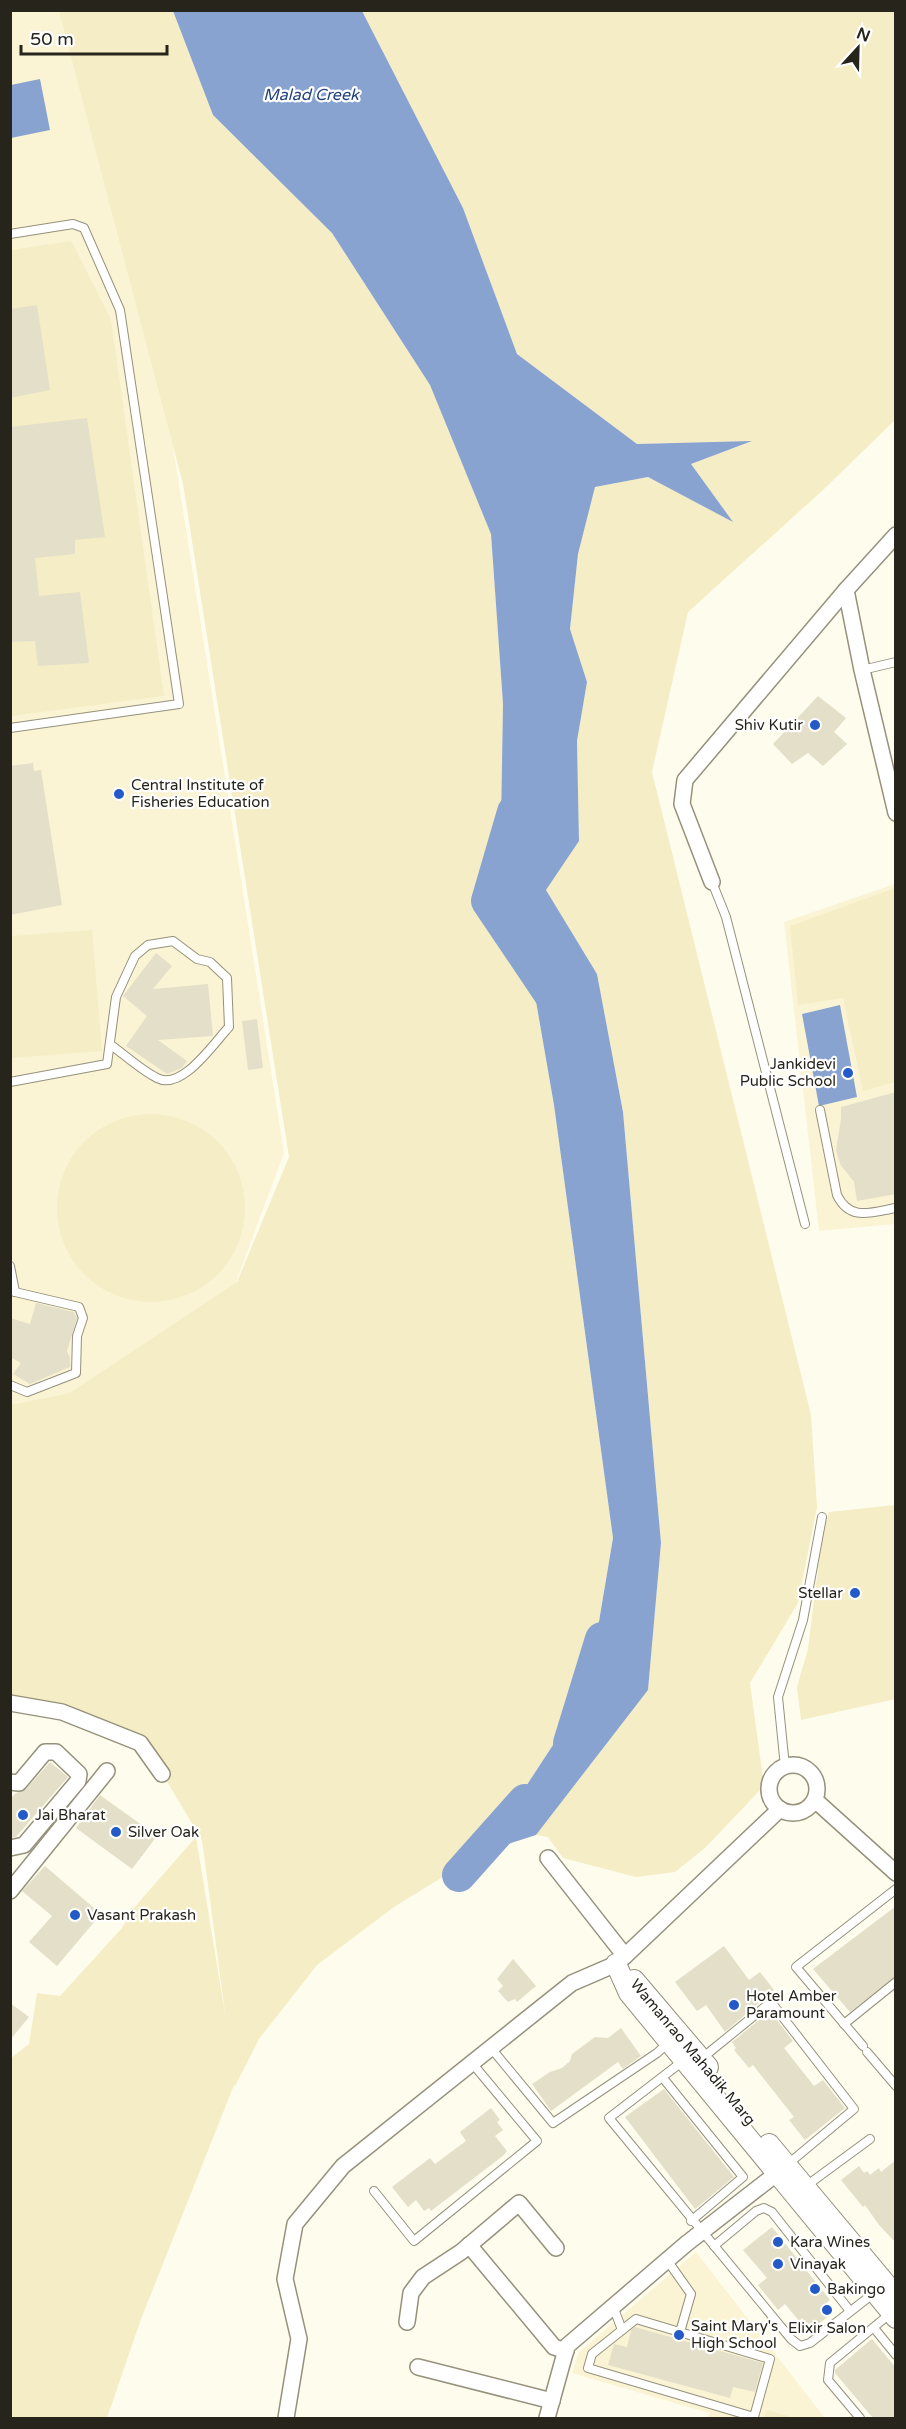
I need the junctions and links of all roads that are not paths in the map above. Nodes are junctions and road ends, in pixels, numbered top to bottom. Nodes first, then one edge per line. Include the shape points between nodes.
1 (10, 234) edge
2 (896, 535) edge
3 (846, 590) junction
4 (896, 662) edge
5 (862, 670) junction
6 (10, 729) edge
7 (896, 813) edge
8 (712, 882) joint
9 (111, 1046) junction
10 (10, 1082) edge
11 (820, 1110) dead end
12 (896, 1208) edge
13 (805, 1224) dead end
14 (10, 1266) edge
15 (13, 1294) edge
16 (10, 1385) edge
17 (822, 1517) dead end
18 (10, 1703) edge
19 (784, 1767) junction
20 (107, 1772) dead end
21 (162, 1774) dead end
22 (10, 1782) edge
23 (815, 1800) junction
24 (780, 1809) junction
25 (10, 1848) edge
26 (548, 1858) dead end
27 (896, 1873) edge
28 (896, 1889) edge
29 (10, 1891) edge
30 (621, 1960) junction
31 (896, 1982) edge
32 (844, 2024) junction
33 (669, 2042) junction
34 (491, 2048) junction
35 (692, 2062) junction
36 (472, 2063) junction
37 (896, 2071) edge
38 (888, 2077) junction
39 (663, 2078) junction
40 (896, 2086) edge
41 (870, 2139) dead end
42 (782, 2169) junction
43 (805, 2187) junction
44 (374, 2192) dead end
45 (697, 2226) junction
46 (469, 2245) junction
47 (714, 2246) junction
48 (556, 2248) dead end
49 (667, 2260) junction
50 (874, 2293) junction
51 (613, 2306) junction
52 (894, 2309) edge
53 (850, 2311) junction
54 (407, 2322) dead end
55 (874, 2328) junction
56 (622, 2330) junction
57 (680, 2332) junction
58 (566, 2350) junction
59 (896, 2355) edge
60 (418, 2367) dead end
61 (552, 2401) junction
62 (286, 2418) edge
63 (547, 2418) edge
64 (860, 2418) edge

1 - 6 lane via 73,224 84,228 120,310 179,704
2 - 3 street
3 - 5 street
3 - 8 street via 686,780 682,804
4 - 5 lane
5 - 7 street
8 - 13 lane via 726,917
9 - 9 lane via 116,997 135,956 148,945 173,941 197,959 210,962 227,978 229,1027 184,1076 172,1081 159,1079
9 - 10 lane via 107,1064
11 - 12 lane via 842,1206 852,1213
14 - 15 lane
15 - 16 lane via 79,1307 83,1318 77,1336 76,1373 27,1392
17 - 19 lane via 803,1620 778,1697
18 - 21 street via 62,1712 140,1743
19 - 23 street via 801,1766 811,1773 818,1789
19 - 24 street via 775,1774 769,1790
20 - 29 street
22 - 25 street via 19,1783 45,1752 56,1752 79,1774 78,1781 24,1845
23 - 24 street via 802,1811
23 - 27 street
24 - 30 street
26 - 30 street
28 - 32 lane via 796,1967
30 - 33 street, Wamanrao Mahadik Marg via 629,1993
30 - 34 street via 572,1983
30 - 35 street, Wamanrao Mahadik Marg
31 - 32 lane
32 - 38 lane
33 - 34 lane via 553,2123
33 - 35 street, Wamanrao Mahadik Marg
34 - 36 street
35 - 39 lane
35 - 42 street, Wamanrao Mahadik Marg
35 - 42 lane via 771,2002 854,2109
36 - 44 lane via 537,2141 414,2241
36 - 62 street via 343,2166 295,2224 285,2278 299,2339
37 - 38 lane
38 - 40 lane
39 - 45 lane via 743,2177
39 - 45 lane via 609,2118
41 - 43 lane
42 - 43 street, Wamanrao Mahadik Marg
42 - 45 street
42 - 50 street, Wamanrao Mahadik Marg
43 - 52 street, Wamanrao Mahadik Marg
45 - 47 lane
45 - 49 street
46 - 48 street via 519,2203
46 - 54 street via 423,2277 411,2293
46 - 58 street via 554,2347
47 - 53 lane via 800,2346 810,2343
47 - 53 lane via 764,2208 772,2212
49 - 51 street
49 - 57 lane via 691,2294
50 - 52 street, Wamanrao Mahadik Marg
50 - 53 lane
51 - 56 lane
51 - 58 street
52 - 55 lane
55 - 59 lane
55 - 64 lane via 830,2363 828,2380
56 - 57 lane via 636,2319
56 - 57 lane via 592,2354 588,2368 754,2417 771,2359
58 - 61 street
60 - 61 street
61 - 63 street

